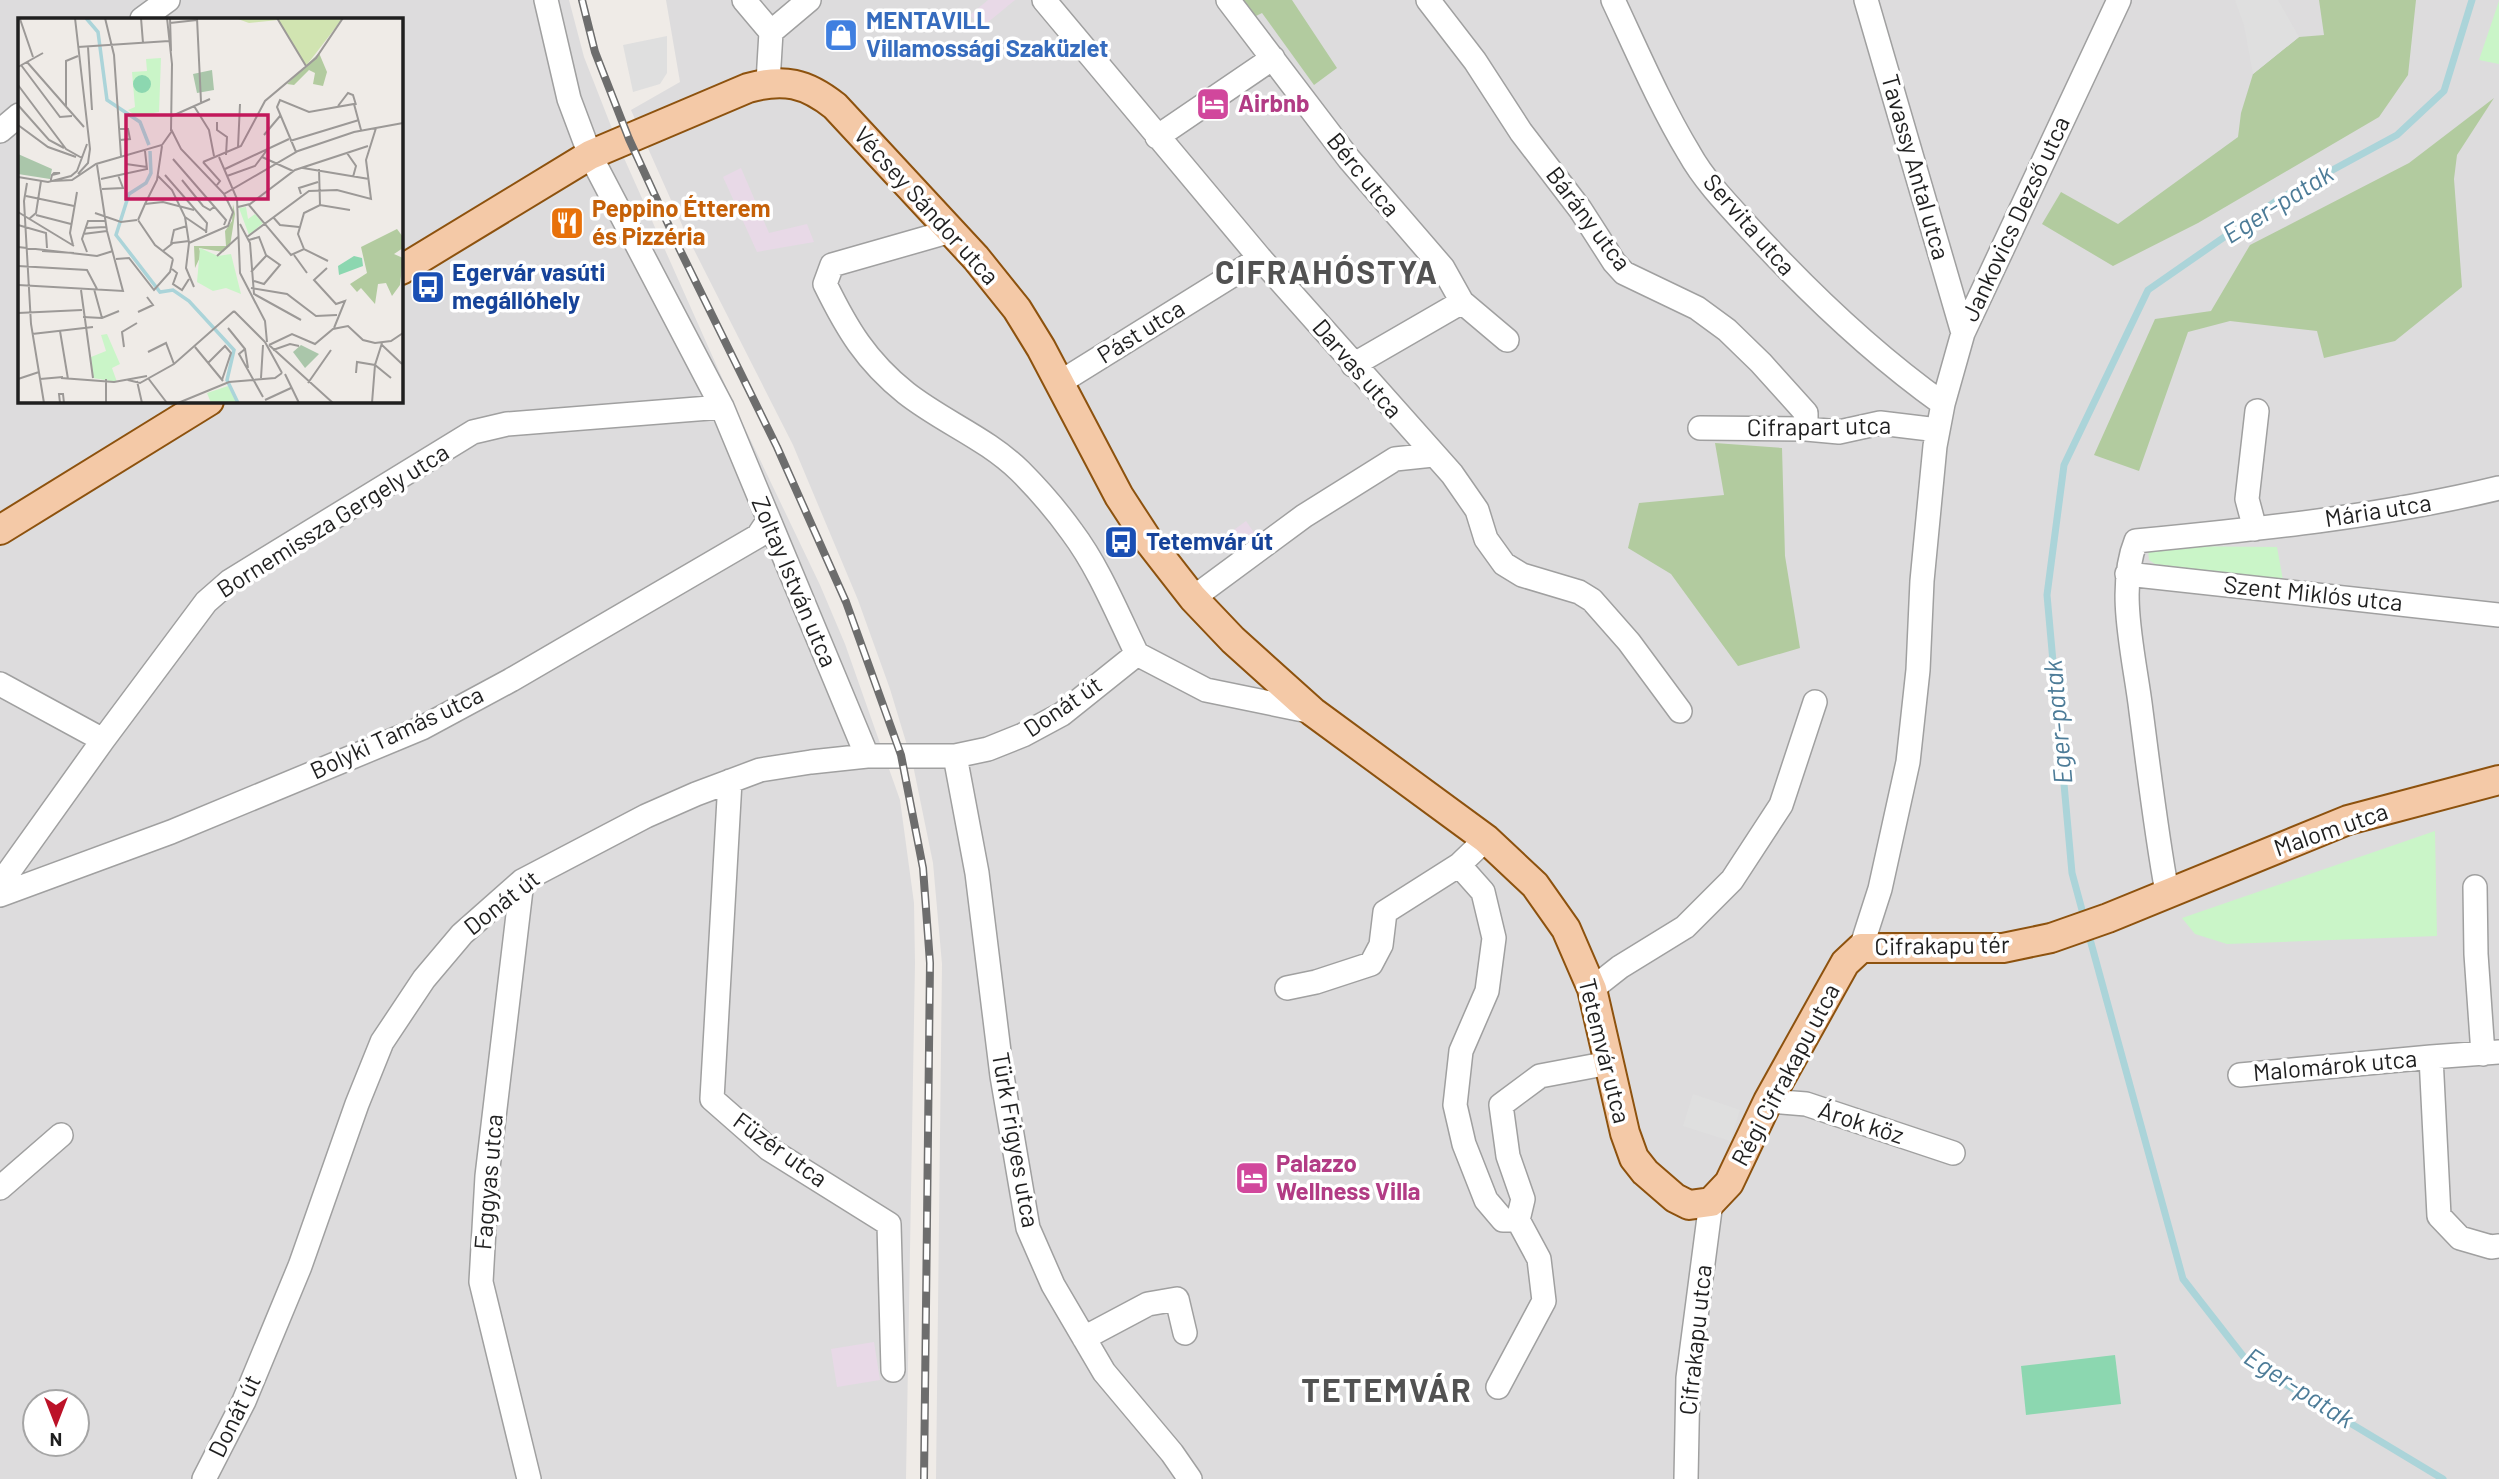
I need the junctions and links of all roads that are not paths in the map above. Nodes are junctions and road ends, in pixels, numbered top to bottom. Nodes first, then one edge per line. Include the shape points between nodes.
1 (168, 0) edge
2 (546, 0) edge
3 (744, 0) edge
4 (808, 0) edge
5 (1044, 0) edge
6 (1228, 0) edge
7 (1428, 0) edge
8 (1613, 0) edge
9 (1866, 0) edge
10 (2119, 0) edge
11 (143, 18) edge
12 (771, 33) junction
13 (1272, 58) junction
14 (768, 82) junction
15 (18, 116) edge
16 (0, 131) edge
17 (1157, 137) junction
18 (590, 155) junction
19 (951, 230) junction
20 (1259, 258) junction
21 (402, 269) edge
22 (1462, 302) junction
23 (1963, 334) junction
24 (1507, 340) dead end
25 (1353, 365) junction
26 (1059, 383) junction
27 (207, 402) edge
28 (1943, 404) junction
29 (722, 407) junction
30 (2257, 411) dead end
31 (1700, 428) dead end
32 (1806, 429) junction
33 (1937, 438) junction
34 (1094, 452) joint
35 (1433, 455) junction
36 (2499, 488) edge
37 (768, 521) junction
38 (2255, 529) junction
39 (0, 530) edge
40 (2127, 574) junction
41 (1193, 598) junction
42 (2499, 615) edge
43 (1137, 654) junction
44 (0, 684) edge
45 (1815, 702) dead end
46 (1680, 711) dead end
47 (1313, 712) junction
48 (103, 740) junction
49 (867, 756) junction
50 (955, 756) junction
51 (2499, 780) edge
52 (730, 781) junction
53 (1486, 839) junction
54 (1459, 865) junction
55 (522, 881) junction
56 (0, 884) edge
57 (2475, 887) dead end
58 (2168, 892) junction
59 (0, 895) edge
60 (1861, 948) junction
61 (1287, 988) dead end
62 (1592, 989) junction
63 (2491, 1053) edge
64 (2431, 1057) junction
65 (1608, 1063) junction
66 (2240, 1075) dead end
67 (1768, 1101) junction
68 (61, 1135) dead end
69 (1953, 1153) dead end
70 (0, 1188) edge
71 (1711, 1202) junction
72 (1518, 1220) junction
73 (2499, 1246) edge
74 (1185, 1333) dead end
75 (1084, 1338) junction
76 (893, 1370) dead end
77 (1497, 1387) dead end
78 (1686, 1474) edge
79 (204, 1479) edge
80 (529, 1479) edge
81 (1190, 1479) edge
82 (1665, 1479) edge

1 - 11 street
2 - 18 street, Zoltay István utca via 569,99
3 - 12 street
4 - 12 street
5 - 17 street, Darvas utca
6 - 13 street, Bérc utca
7 - 32 street, Bárány utca via 1614,262 1727,330 1806,413
8 - 28 street, Servita utca via 1689,155 1728,205 1843,324
9 - 23 street, Tavassy Antal utca
10 - 23 street, Jankovics Dezső utca
12 - 14 street
13 - 17 street
13 - 22 street, Bérc utca via 1349,159 1443,268
14 - 18 main road
14 - 19 main road, Vécsey Sándor utca via 804,87 835,106
15 - 16 street
17 - 20 street, Darvas utca
18 - 21 main road
18 - 29 street, Zoltay István utca
19 - 26 main road, Vécsey Sándor utca via 1017,309
19 - 43 street via 832,265 824,284 868,358 908,394 986,442 1020,472 1073,532
20 - 25 street, Darvas utca
20 - 26 street, Pást utca
22 - 24 street, Bérc utca
22 - 25 street
23 - 28 street, Jankovics Dezső utca
25 - 35 street, Darvas utca
26 - 34 main road, Vécsey Sándor utca
27 - 39 main road
28 - 33 street, Jankovics Dezső utca
29 - 37 street, Zoltay István utca
29 - 48 street, Bornemissza Gergely utca via 507,424 473,432 230,581 206,602
30 - 38 street via 2247,499
31 - 32 street, Cifrapart utca
32 - 33 street, Cifrapart utca via 1839,432 1880,423
33 - 60 street, Cifrakapu tér via 1908,762 1880,889
34 - 41 main road, Tetemvár utca via 1146,539
35 - 41 street via 1395,459 1304,516
35 - 46 street, Darvas utca via 1477,510 1486,539 1504,564 1592,600
36 - 38 street, Mária utca via 2367,514
37 - 49 street, Zoltay István utca
37 - 59 street, Bolyki Tamás utca via 758,536 422,728 171,832
38 - 40 street, Mária utca via 2136,541
40 - 42 street, Szent Miklós utca
40 - 58 street via 2158,844
41 - 47 main road, Tetemvár utca
43 - 47 street, Tetemvár utca via 1206,691
43 - 50 street, Donát út via 1062,714 988,749
44 - 48 street
45 - 62 street via 1781,805 1732,880 1685,927
47 - 53 main road, Tetemvár utca
48 - 56 street, Bornemissza Gergely utca
49 - 50 street, Donát út
49 - 52 street, Donát út via 760,770
50 - 75 street, Türk Frigyes utca via 977,873 1002,1076 1028,1228 1053,1285
51 - 58 main road, Malom utca via 2348,820
52 - 55 street, Donát út via 646,816
52 - 76 street, Füzér utca via 712,1099 769,1149 889,1224
53 - 54 street
53 - 62 main road, Tetemvár utca via 1535,886 1566,929
54 - 61 street via 1385,912 1381,944 1371,964
54 - 72 street via 1482,892 1494,939 1487,991 1461,1051 1455,1105 1464,1144 1486,1200 1503,1220
55 - 79 street, Donát út via 462,934 424,979 382,1042 300,1266 244,1401
55 - 80 street, Faggyas utca via 487,1176 481,1282
57 - 63 street via 2476,954
58 - 60 main road, Cifrakapu tér via 2051,938 2003,948
60 - 67 main road, Régi Cifrakapu utca via 1845,964
62 - 65 main road, Tetemvár utca
63 - 64 street, Malomárok utca
64 - 66 street, Malomárok utca
64 - 73 street, Malomárok utca via 2439,1216 2460,1238
65 - 71 main road, Tetemvár utca via 1634,1158 1675,1198 1689,1205
65 - 72 street via 1539,1076 1501,1105 1508,1156 1524,1199
67 - 69 street, Árok köz via 1806,1104
67 - 71 main road, Régi Cifrakapu utca via 1729,1183
68 - 70 street
71 - 78 street, Cifrakapu utca via 1688,1378
72 - 77 street via 1538,1259 1544,1301
74 - 75 street via 1177,1299 1148,1304
75 - 81 street, Türk Frigyes utca via 1104,1372
78 - 82 street

